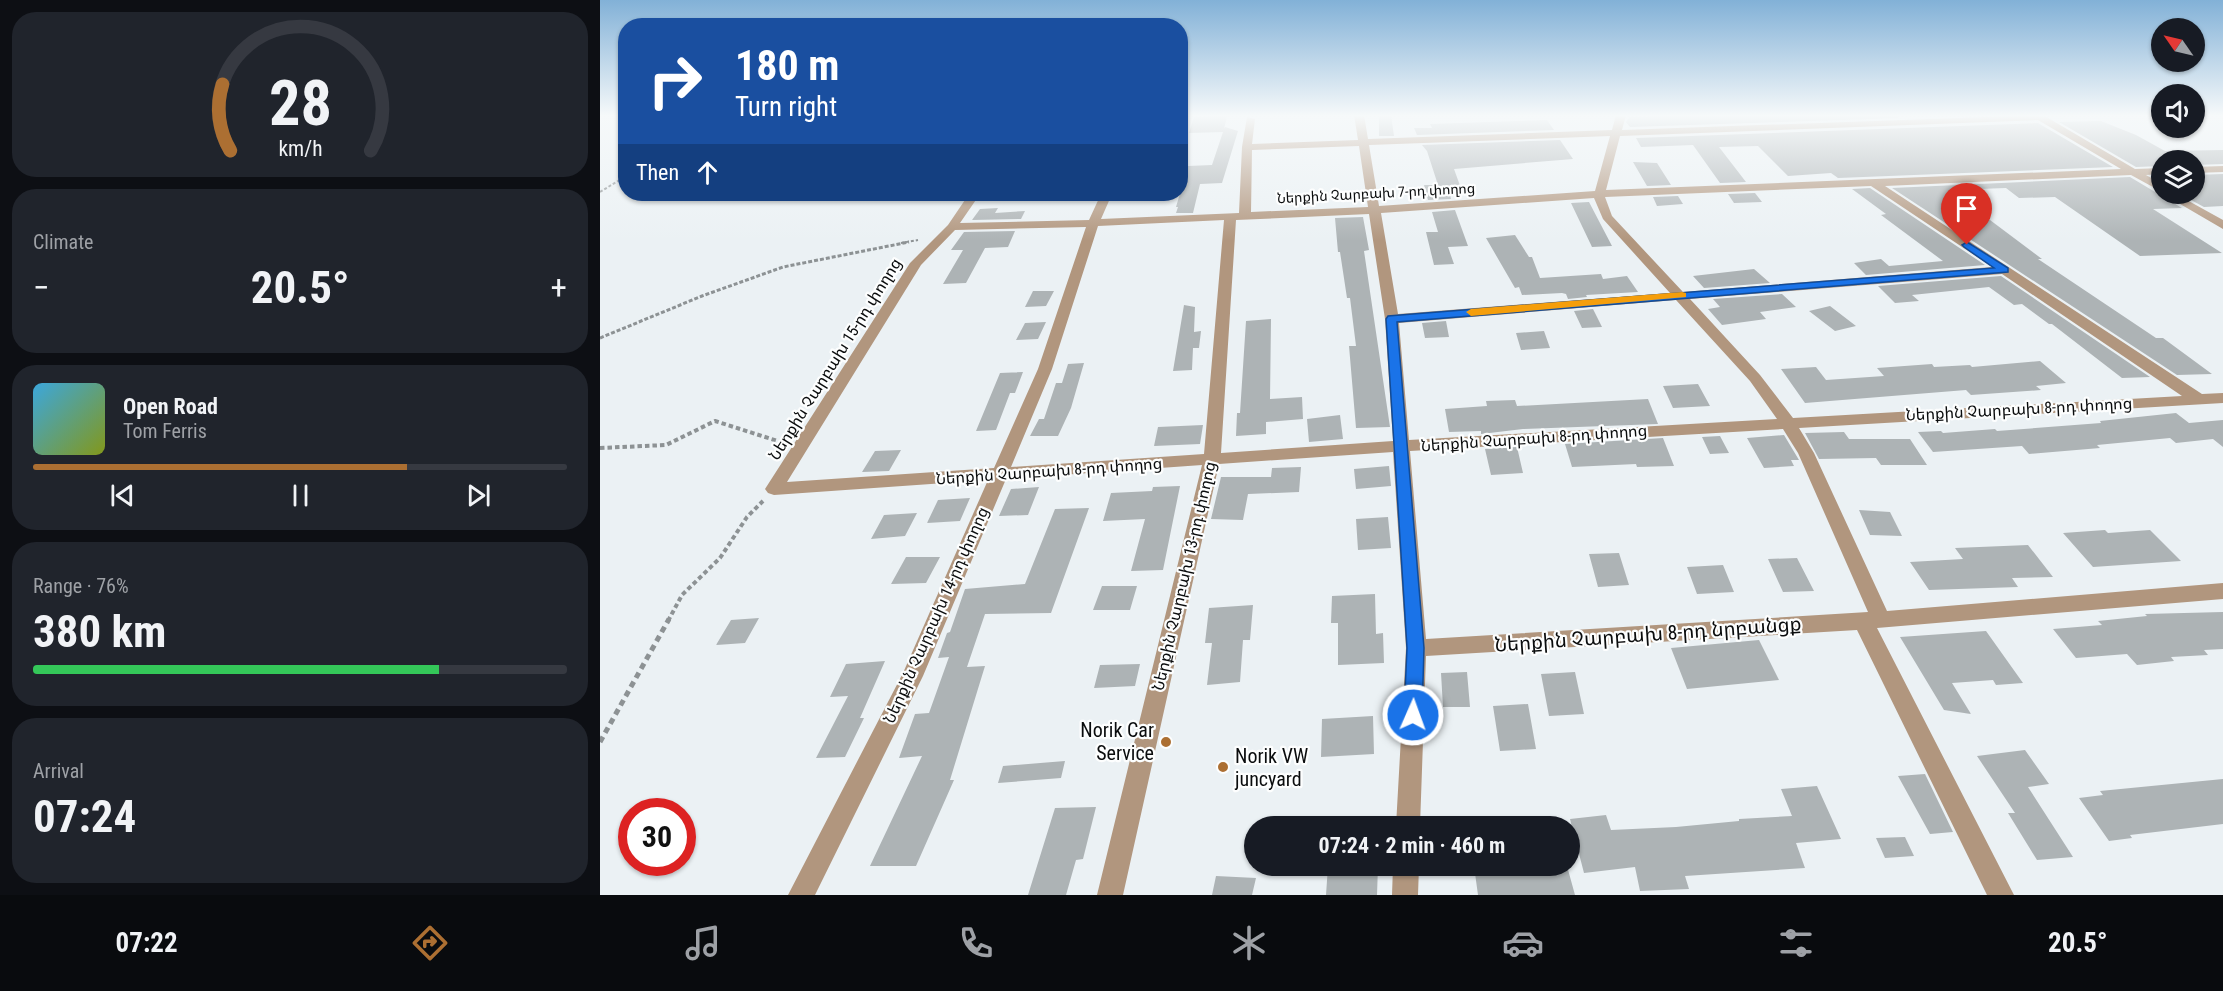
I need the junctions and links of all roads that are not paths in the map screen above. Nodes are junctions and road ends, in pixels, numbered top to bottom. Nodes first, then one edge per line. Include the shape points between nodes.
1 (1246, 157) edge
2 (1365, 157) edge
3 (1609, 157) edge
4 (2106, 157) edge
5 (2223, 169) edge
6 (2205, 170) edge
7 (2151, 172) edge
8 (2133, 173) junction
9 (1874, 183) junction
10 (2151, 183) edge
11 (1599, 194) junction
12 (969, 201) edge
13 (1103, 201) edge
14 (2186, 204) edge
15 (1375, 210) junction
16 (1238, 216) junction
17 (1093, 224) junction
18 (2223, 225) edge
19 (952, 227) junction
20 (2005, 270) junction
21 (1681, 295) junction
22 (1392, 319) junction
23 (2223, 398) edge
24 (2198, 399) junction
25 (1788, 423) junction
26 (1401, 446) junction
27 (1212, 460) junction
28 (999, 474) junction
29 (774, 489) joint
30 (2223, 591) edge
31 (1872, 620) junction
32 (1416, 648) junction
33 (1408, 816) edge
34 (1406, 876) edge
35 (801, 895) edge
36 (1110, 895) edge
37 (1405, 895) edge
38 (2001, 895) edge

1 - 16 street, Ներքին Չարբախ 13-րդ փողոց
2 - 15 street
3 - 11 street
4 - 8 street
5 - 6 street
7 - 8 street, Ներքին Չարբախ 7-րդ փողոց
8 - 9 street, Ներքին Չարբախ 7-րդ փողոց
8 - 10 street
9 - 11 street, Ներքին Չարբախ 7-րդ փողոց
9 - 20 street
11 - 15 street, Ներքին Չարբախ 7-րդ փողոց
11 - 21 street via 1607,217
12 - 19 street, Ներքին Չարբախ 15-րդ փողոց
13 - 17 street, Ներքին Չարբախ 14-րդ փողոց
14 - 18 street
15 - 16 street, Ներքին Չարբախ 7-րդ փողոց
15 - 22 street
16 - 17 street, Ներքին Չարբախ 7-րդ փողոց
16 - 27 street, Ներքին Չարբախ 13-րդ փողոց
17 - 19 street, Ներքին Չարբախ 7-րդ փողոց
17 - 28 street, Ներքին Չարբախ 14-րդ փողոց via 1045,369
19 - 29 street, Ներքին Չարբախ 15-րդ փողոց via 916,263
20 - 21 street
20 - 24 street
21 - 22 street
21 - 25 street via 1755,378
22 - 26 street
23 - 24 street, Ներքին Չարբախ 8-րդ փողոց
24 - 25 street, Ներքին Չարբախ 8-րդ փողոց
25 - 26 street, Ներքին Չարբախ 8-րդ փողոց
25 - 31 street via 1806,453
26 - 27 street, Ներքին Չարբախ 8-րդ փողոց
26 - 32 street
27 - 28 street, Ներքին Չարբախ 8-րդ փողոց
27 - 36 street, Ներքին Չարբախ 13-րդ փողոց
28 - 29 street, Ներքին Չարբախ 8-րդ փողոց
28 - 35 street, Ներքին Չարբախ 14-րդ փողոց via 912,676
30 - 31 street, Ներքին Չարբախ 8-րդ նրբանցք
31 - 32 street, Ներքին Չարբախ 8-րդ նրբանցք
31 - 38 street
32 - 33 street
34 - 37 street

